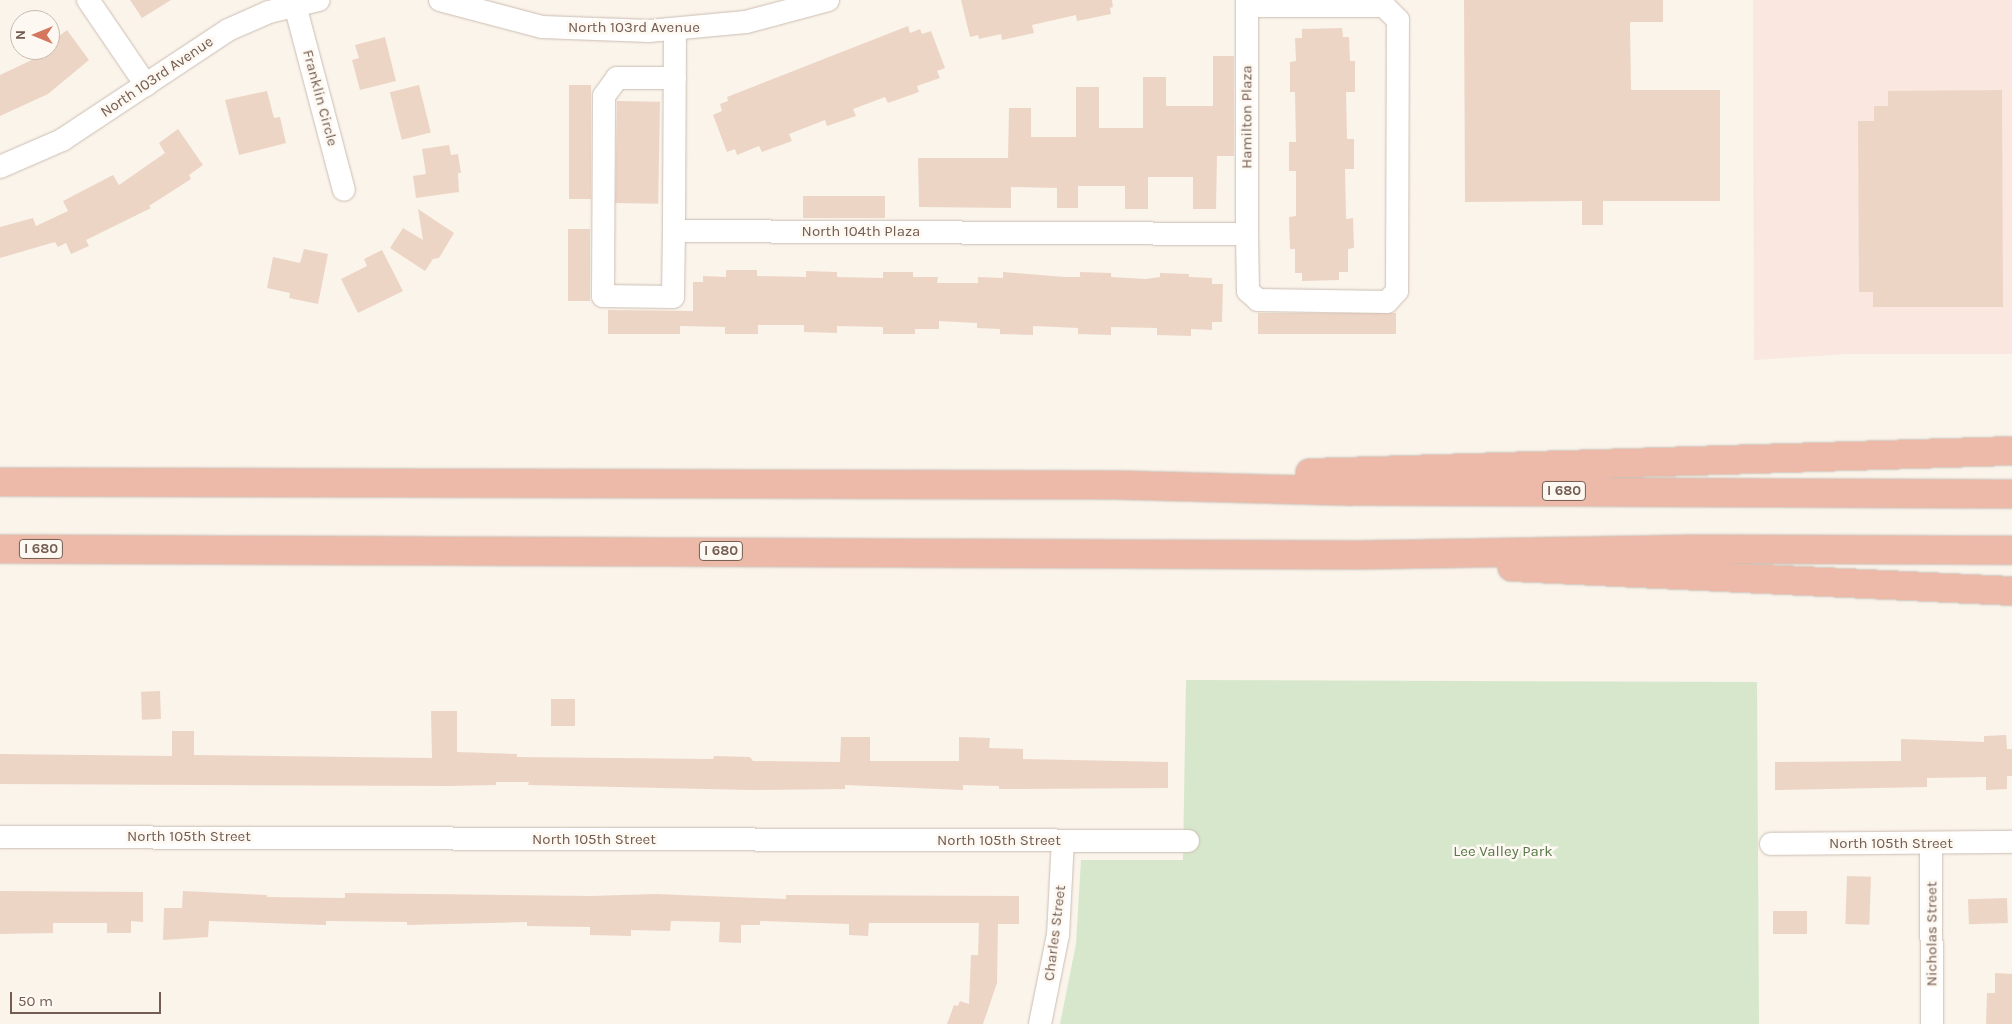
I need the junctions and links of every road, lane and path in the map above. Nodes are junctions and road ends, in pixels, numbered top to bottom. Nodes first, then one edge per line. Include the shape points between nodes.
1 (88, 0) edge
2 (319, 0) edge
3 (440, 0) edge
4 (828, 0) edge
5 (1247, 3) edge
6 (295, 5) junction
7 (676, 31) junction
8 (675, 78) junction
9 (146, 85) junction
10 (0, 167) edge
11 (344, 190) dead end
12 (674, 231) junction
13 (1247, 234) junction
14 (2012, 450) edge
15 (0, 482) edge
16 (1116, 485) junction
17 (2012, 494) edge
18 (0, 548) edge
19 (2012, 550) edge
20 (1358, 555) junction
21 (2012, 591) edge
22 (0, 838) edge
23 (1063, 841) junction
24 (1188, 841) dead end
25 (2012, 842) edge
26 (1771, 844) dead end
27 (1931, 844) junction
28 (1040, 1024) edge
29 (1932, 1024) edge

1 - 9 street
2 - 6 street, North 103rd Avenue
3 - 7 street, North 103rd Avenue via 542,27
4 - 7 street, North 103rd Avenue via 774,17
5 - 13 street, Hamilton Plaza
5 - 13 street, Hamilton Plaza via 1384,6 1398,20 1397,291 1387,302 1258,300 1248,291
6 - 9 street, North 103rd Avenue via 228,30
6 - 11 street, Franklin Circle
7 - 8 street
8 - 12 street
8 - 12 street via 617,78 604,96 603,296 674,298
9 - 10 street, North 103rd Avenue via 62,140
12 - 13 street, North 104th Plaza
14 - 16 highway via 1429,467
15 - 16 highway, I 680
16 - 17 highway, I 680 via 1352,491
18 - 20 highway, I 680
19 - 20 highway, I 680 via 1678,549
20 - 21 highway via 1564,571
22 - 23 street, North 105th Street
23 - 24 street, North 105th Street
23 - 28 street, Charles Street via 1058,935
25 - 27 street, North 105th Street
26 - 27 street, North 105th Street
27 - 29 street, Nicholas Street

